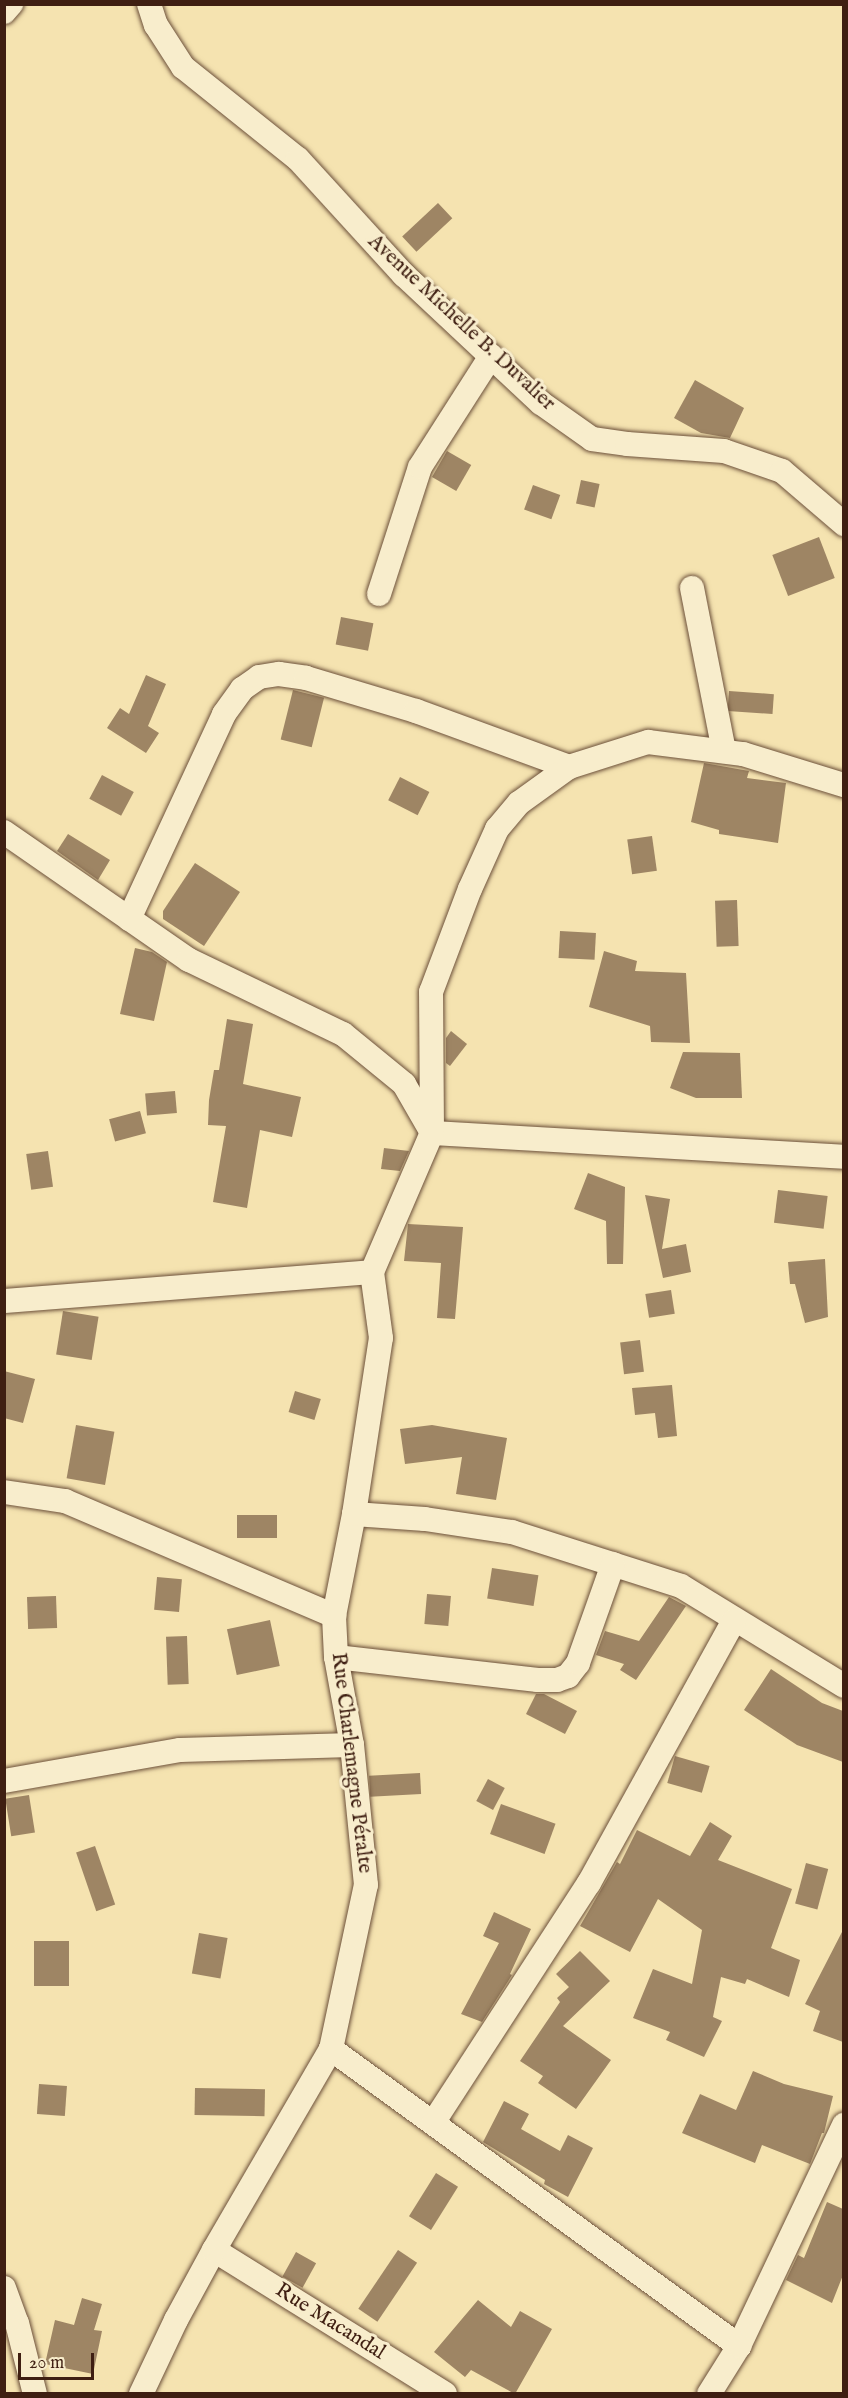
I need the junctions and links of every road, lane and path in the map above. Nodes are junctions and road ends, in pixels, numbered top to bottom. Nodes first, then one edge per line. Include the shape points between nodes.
1 (11, 4) edge
2 (149, 4) edge
3 (4, 12) edge
4 (491, 356) junction
5 (843, 524) edge
6 (692, 588) dead end
7 (379, 594) dead end
8 (724, 751) junction
9 (569, 766) junction
10 (843, 785) edge
11 (4, 832) edge
12 (129, 919) junction
13 (432, 1133) junction
14 (843, 1157) edge
15 (372, 1272) junction
16 (4, 1301) edge
17 (4, 1492) edge
18 (354, 1514) junction
19 (613, 1564) junction
20 (334, 1616) junction
21 (734, 1620) junction
22 (336, 1657) junction
23 (843, 1686) edge
24 (352, 1745) junction
25 (4, 1781) edge
26 (331, 2049) junction
27 (433, 2123) junction
28 (843, 2125) edge
29 (214, 2250) junction
30 (4, 2288) edge
31 (739, 2346) junction
32 (36, 2394) edge
33 (141, 2394) edge
34 (445, 2394) edge
35 (709, 2394) edge

1 - 3 street
2 - 4 street, Avenue Michelle B. Duvalier via 156,25 183,68 298,159 404,275
4 - 5 street, Avenue Michelle B. Duvalier via 541,403 592,439 734,454 782,471
4 - 7 street via 420,467
6 - 8 street
8 - 9 street via 648,741
8 - 10 street
9 - 12 street via 416,711 306,678 279,674 259,677 242,689 224,714
9 - 13 street via 519,803 496,829 431,992
11 - 12 street
12 - 13 street via 189,960 343,1034 404,1084
13 - 14 street
13 - 15 street
15 - 16 street
15 - 18 street, Rue Charlemagne Péralte via 381,1338
17 - 20 street via 65,1501
18 - 19 street via 425,1519 512,1532
18 - 20 street, Rue Charlemagne Péralte
19 - 21 street via 681,1586
19 - 22 street via 578,1663 568,1676 538,1680
20 - 22 street, Rue Charlemagne Péralte
21 - 23 street
21 - 27 street via 590,1883
22 - 24 street, Rue Charlemagne Péralte
24 - 25 street via 180,1750
24 - 26 street, Rue Charlemagne Péralte via 366,1885
26 - 27 street
26 - 29 street, Rue Charlemagne Péralte
27 - 31 street
28 - 31 street
29 - 33 street, Rue Charlemagne Péralte
29 - 34 street, Rue Macandal
30 - 32 street
31 - 35 street

